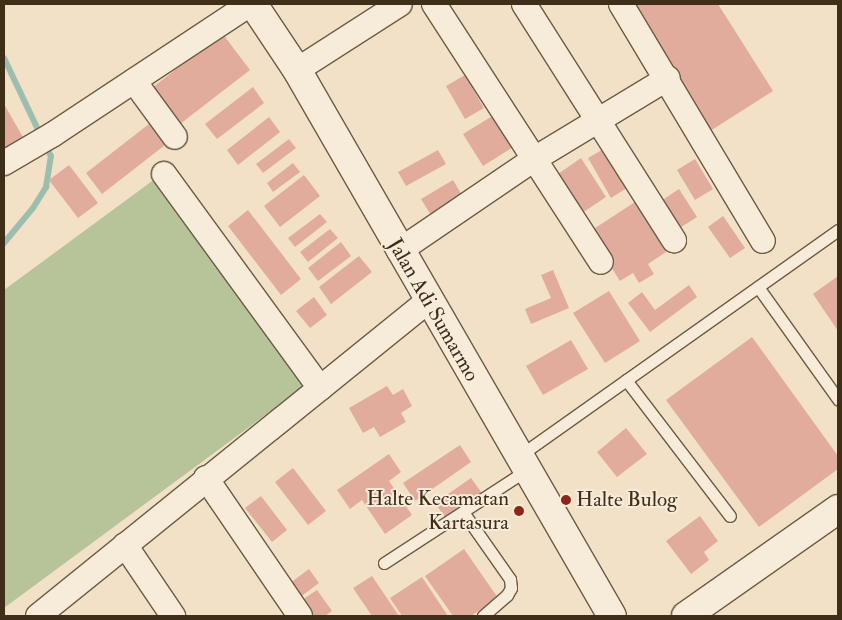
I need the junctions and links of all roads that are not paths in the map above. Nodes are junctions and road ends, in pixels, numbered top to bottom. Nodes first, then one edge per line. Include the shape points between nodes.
1 (250, 4) edge
2 (253, 4) edge
3 (400, 4) edge
4 (434, 4) edge
5 (524, 4) edge
6 (622, 4) edge
7 (297, 70) junction
8 (668, 78) junction
9 (134, 81) junction
10 (599, 121) junction
11 (175, 136) dead end
12 (536, 158) junction
13 (4, 163) edge
14 (164, 174) dead end
15 (838, 230) edge
16 (674, 240) dead end
17 (763, 241) dead end
18 (398, 251) junction
19 (601, 262) dead end
20 (758, 287) junction
21 (428, 301) junction
22 (626, 380) junction
23 (320, 388) junction
24 (838, 399) edge
25 (521, 464) junction
26 (206, 478) junction
27 (838, 509) edge
28 (463, 512) junction
29 (730, 516) dead end
30 (125, 545) junction
31 (384, 563) dead end
32 (38, 616) edge
33 (174, 616) edge
34 (300, 616) edge
35 (483, 616) edge
36 (612, 616) edge
37 (686, 616) edge

1 - 9 street
2 - 7 main road, Jalan Adi Sumarmo
3 - 7 street
4 - 12 street
5 - 10 street
6 - 8 street
7 - 18 main road, Jalan Adi Sumarmo
8 - 10 street
8 - 17 street
9 - 11 street
9 - 13 street
10 - 12 street
10 - 16 street
12 - 18 street
12 - 19 street
14 - 23 street
15 - 20 lane
18 - 21 main road, Jalan Adi Sumarmo
20 - 22 lane
20 - 24 lane
21 - 23 street
21 - 25 main road, Jalan Adi Sumarmo
22 - 25 lane
22 - 29 lane
23 - 26 street
25 - 28 lane
25 - 36 main road, Jalan Adi Sumarmo
26 - 30 street
26 - 34 street
27 - 37 main road
28 - 31 lane
28 - 35 lane via 510,579 511,588 507,595
30 - 32 street
30 - 33 street

